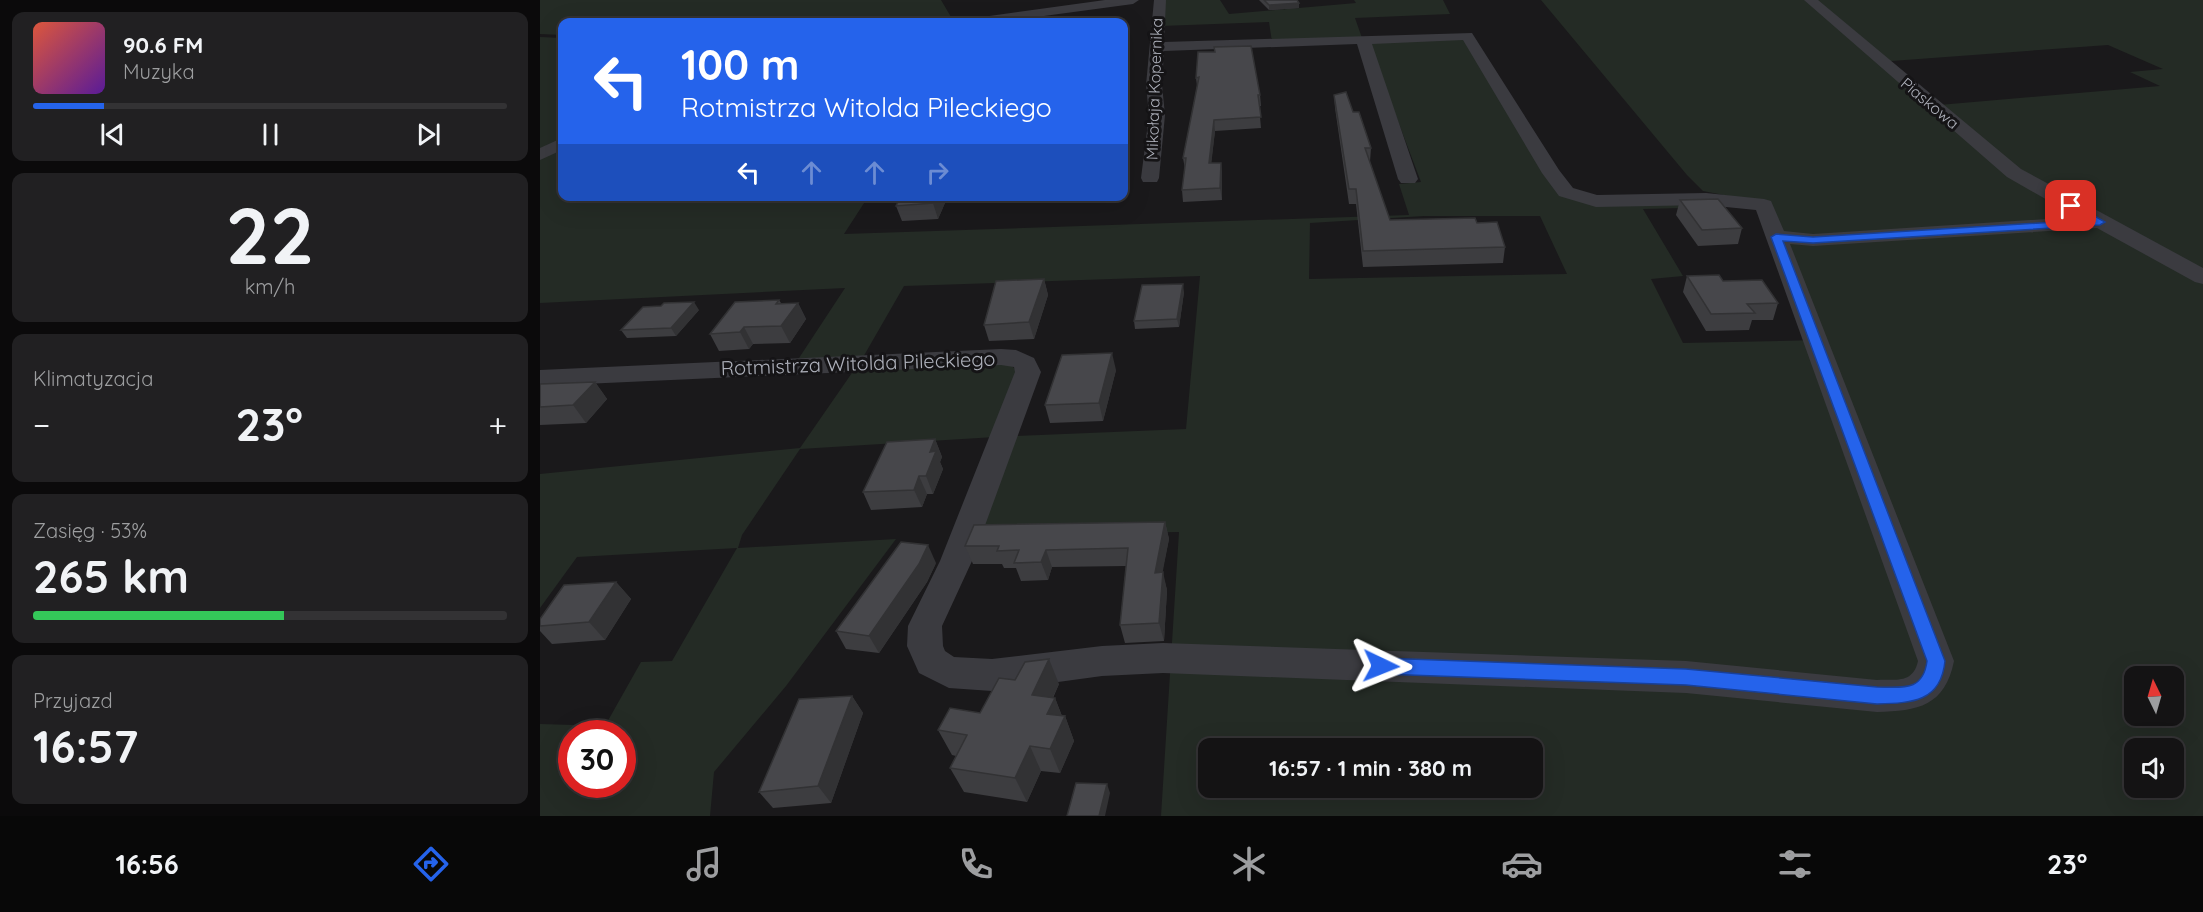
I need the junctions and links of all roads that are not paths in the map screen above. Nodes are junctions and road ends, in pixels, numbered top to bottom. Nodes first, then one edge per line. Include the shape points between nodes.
1 (1133, 0) edge
2 (1160, 0) edge
3 (1810, 0) edge
4 (1006, 18) edge
5 (1363, 39) junction
6 (1156, 47) junction
7 (558, 144) edge
8 (540, 155) edge
9 (1150, 178) dead end
10 (1408, 179) dead end
11 (2100, 222) junction
12 (1776, 237) junction
13 (2203, 277) edge
14 (540, 378) edge

1 - 4 street
2 - 6 street, Mikołaja Kopernika
3 - 11 street, Piaskowa via 2014,173
5 - 6 street
5 - 10 street
5 - 12 street via 1467,36 1566,192 1596,201 1707,199 1764,205
6 - 9 street, Mikołaja Kopernika via 1157,115
7 - 8 street
11 - 12 street via 1813,240
11 - 13 street, Piaskowa
12 - 14 street, Rotmistrza Witolda Pileckiego via 1936,661 1934,677 1925,688 1906,695 1877,696 1686,677 1163,658 1102,661 992,675 949,672 932,662 925,646 925,626 976,509 1028,372 1026,363 1001,357

